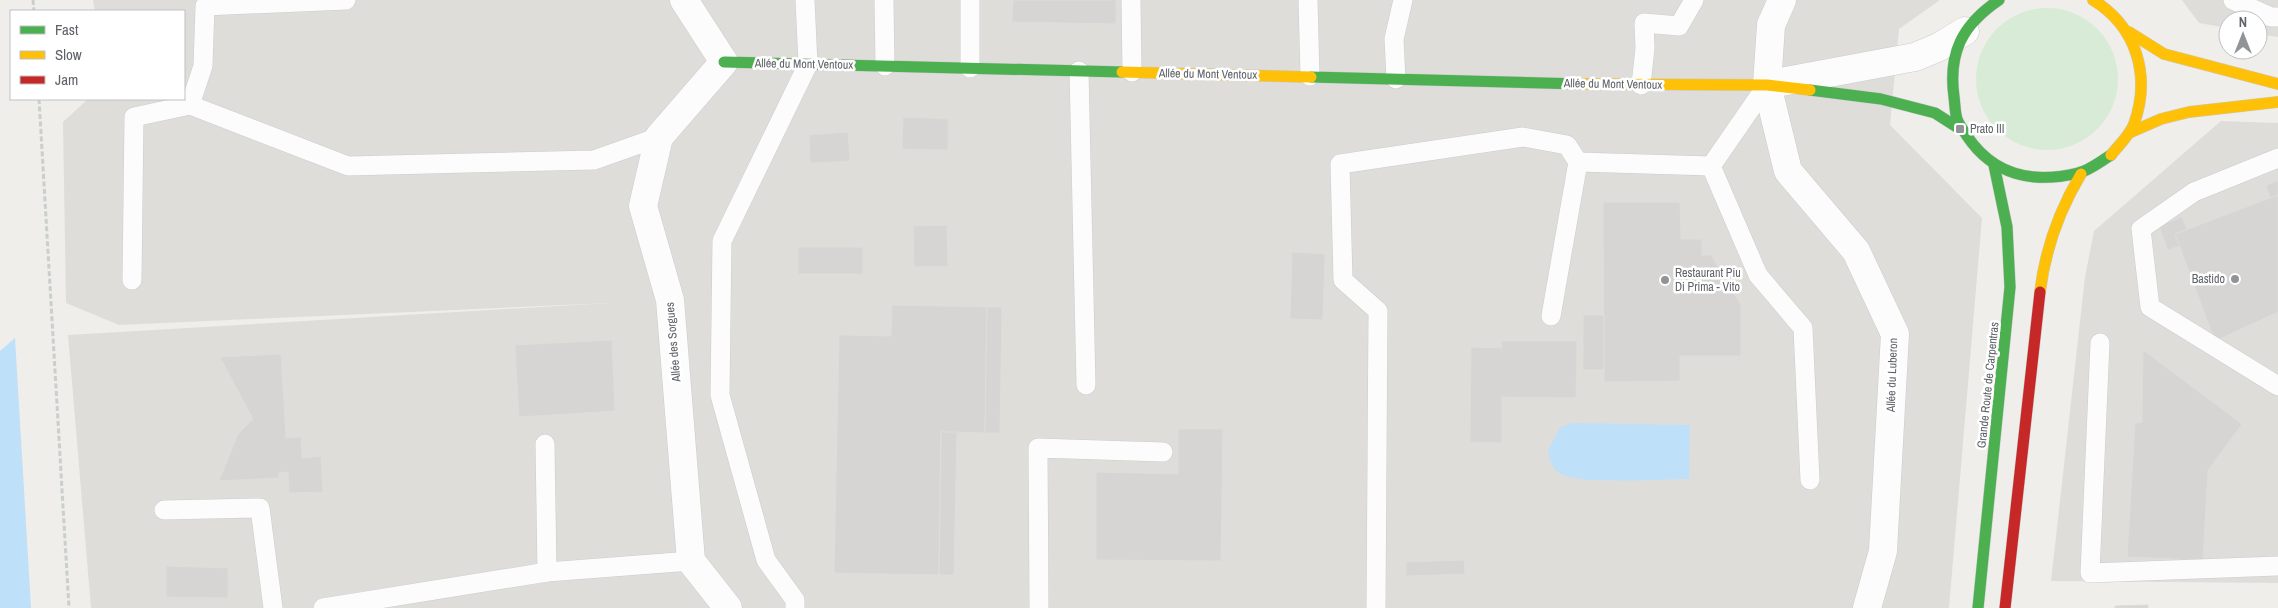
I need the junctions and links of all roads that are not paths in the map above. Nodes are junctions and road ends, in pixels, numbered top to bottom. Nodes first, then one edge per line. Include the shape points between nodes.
1 (346, 0) edge
2 (684, 0) edge
3 (805, 0) edge
4 (884, 0) edge
5 (970, 0) edge
6 (1131, 0) edge
7 (1308, 0) edge
8 (1403, 0) edge
9 (1694, 0) edge
10 (1782, 0) edge
11 (1999, 0) edge
12 (2093, 0) edge
13 (2233, 0) edge
14 (2103, 3) edge
15 (2278, 17) edge
16 (1965, 31) junction
17 (2129, 32) junction
18 (724, 62) junction
19 (808, 64) junction
20 (885, 66) junction
21 (970, 68) junction
22 (1079, 71) junction
23 (1132, 72) junction
24 (1310, 76) junction
25 (1396, 79) junction
26 (2278, 84) edge
27 (1642, 85) junction
28 (1767, 85) junction
29 (2278, 102) edge
30 (190, 106) junction
31 (1960, 129) junction
32 (2129, 133) junction
33 (658, 137) junction
34 (2278, 158) edge
35 (1578, 162) junction
36 (1994, 165) junction
37 (1711, 166) junction
38 (2080, 174) junction
39 (132, 280) dead end
40 (1551, 316) dead end
41 (2100, 343) dead end
42 (1086, 385) dead end
43 (2278, 386) edge
44 (545, 444) dead end
45 (1163, 452) dead end
46 (1810, 480) dead end
47 (164, 510) dead end
48 (691, 561) junction
49 (2278, 566) edge
50 (547, 572) junction
51 (273, 608) edge
52 (323, 608) edge
53 (728, 608) edge
54 (796, 608) edge
55 (1039, 608) edge
56 (1376, 608) edge
57 (1867, 608) edge
58 (1978, 608) edge
59 (2005, 608) edge

1 - 30 lane via 205,6 203,66
2 - 18 street
3 - 19 lane
4 - 20 lane
5 - 21 lane
6 - 23 lane
7 - 24 lane
8 - 25 lane via 1394,39
9 - 27 lane via 1679,26 1644,23
10 - 28 street, Allée du Luberon via 1771,25
11 - 16 street via 1985,9
12 - 14 street
13 - 15 lane
14 - 17 street
16 - 28 street, Allée du Mont Ventoux via 1915,57
16 - 31 street via 1951,63 1950,96
17 - 26 street via 2164,54
17 - 32 street via 2142,65 2142,100
18 - 19 street, Allée du Mont Ventoux
18 - 33 street, Allée des Sorgues
19 - 20 street, Allée du Mont Ventoux
19 - 54 lane via 722,241 720,396 766,560 795,600
20 - 21 street, Allée du Mont Ventoux
21 - 22 street, Allée du Mont Ventoux
22 - 23 street, Allée du Mont Ventoux
22 - 42 lane
23 - 24 street, Allée du Mont Ventoux
24 - 25 street, Allée du Mont Ventoux
25 - 27 street, Allée du Mont Ventoux
27 - 28 street, Allée du Mont Ventoux
28 - 31 street, Allée du Mont Ventoux via 1881,99 1935,114
28 - 37 lane
28 - 57 street, Allée du Luberon via 1788,171 1856,251 1895,334 1883,551
29 - 32 street via 2190,112 2161,119
30 - 33 lane via 348,166 594,160
30 - 39 lane via 134,117
31 - 36 street via 1975,149
32 - 38 street via 2108,158
33 - 48 street, Allée des Sorgues via 643,206 670,300
34 - 43 lane via 2194,192 2141,228 2150,307
35 - 37 lane
35 - 40 lane
35 - 56 lane via 1567,145 1523,137 1340,164 1343,280 1378,311
36 - 38 street via 2022,177 2051,180
36 - 58 street, Grande Route de Carpentras via 2004,196 2009,230 2012,290
37 - 46 lane via 1758,275 1803,328
38 - 59 street via 2066,196 2052,235 2041,287
41 - 49 lane via 2090,573
44 - 50 lane
45 - 55 lane via 1038,448
47 - 51 lane via 260,508
48 - 50 lane
48 - 53 street
50 - 52 lane

